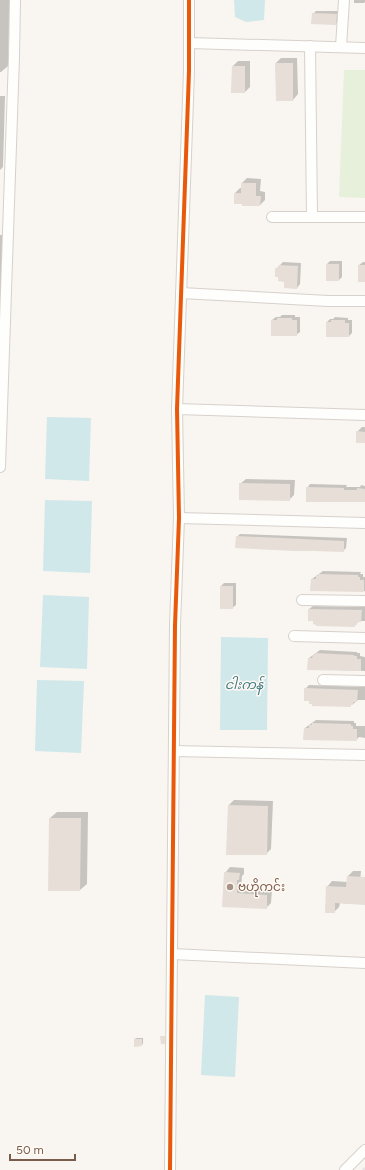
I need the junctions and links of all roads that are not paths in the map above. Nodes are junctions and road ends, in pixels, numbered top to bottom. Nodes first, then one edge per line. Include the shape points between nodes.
1 (15, 0) edge
2 (189, 0) edge
3 (344, 0) edge
4 (189, 43) junction
5 (310, 46) junction
6 (341, 47) junction
7 (365, 48) edge
8 (312, 216) junction
9 (272, 217) dead end
10 (365, 217) edge
11 (181, 293) junction
12 (365, 302) edge
13 (2, 365) edge
14 (177, 409) junction
15 (365, 415) edge
16 (0, 468) edge
17 (179, 518) junction
18 (365, 523) edge
19 (302, 600) dead end
20 (365, 601) edge
21 (294, 636) dead end
22 (365, 638) edge
23 (323, 680) dead end
24 (365, 681) edge
25 (174, 751) junction
26 (365, 754) edge
27 (172, 954) junction
28 (365, 963) edge
29 (365, 1150) edge
30 (170, 1170) edge
31 (345, 1170) edge

1 - 13 street
2 - 4 street
3 - 6 street
4 - 5 street
4 - 11 street
5 - 6 street
5 - 8 street
6 - 7 street
8 - 9 street
8 - 10 street
11 - 12 street
11 - 14 street
13 - 16 street
14 - 15 street
14 - 17 street
17 - 18 street
17 - 25 street
19 - 20 street
21 - 22 street
23 - 24 street
25 - 26 street
25 - 27 street
27 - 28 street
27 - 30 street
29 - 31 street

